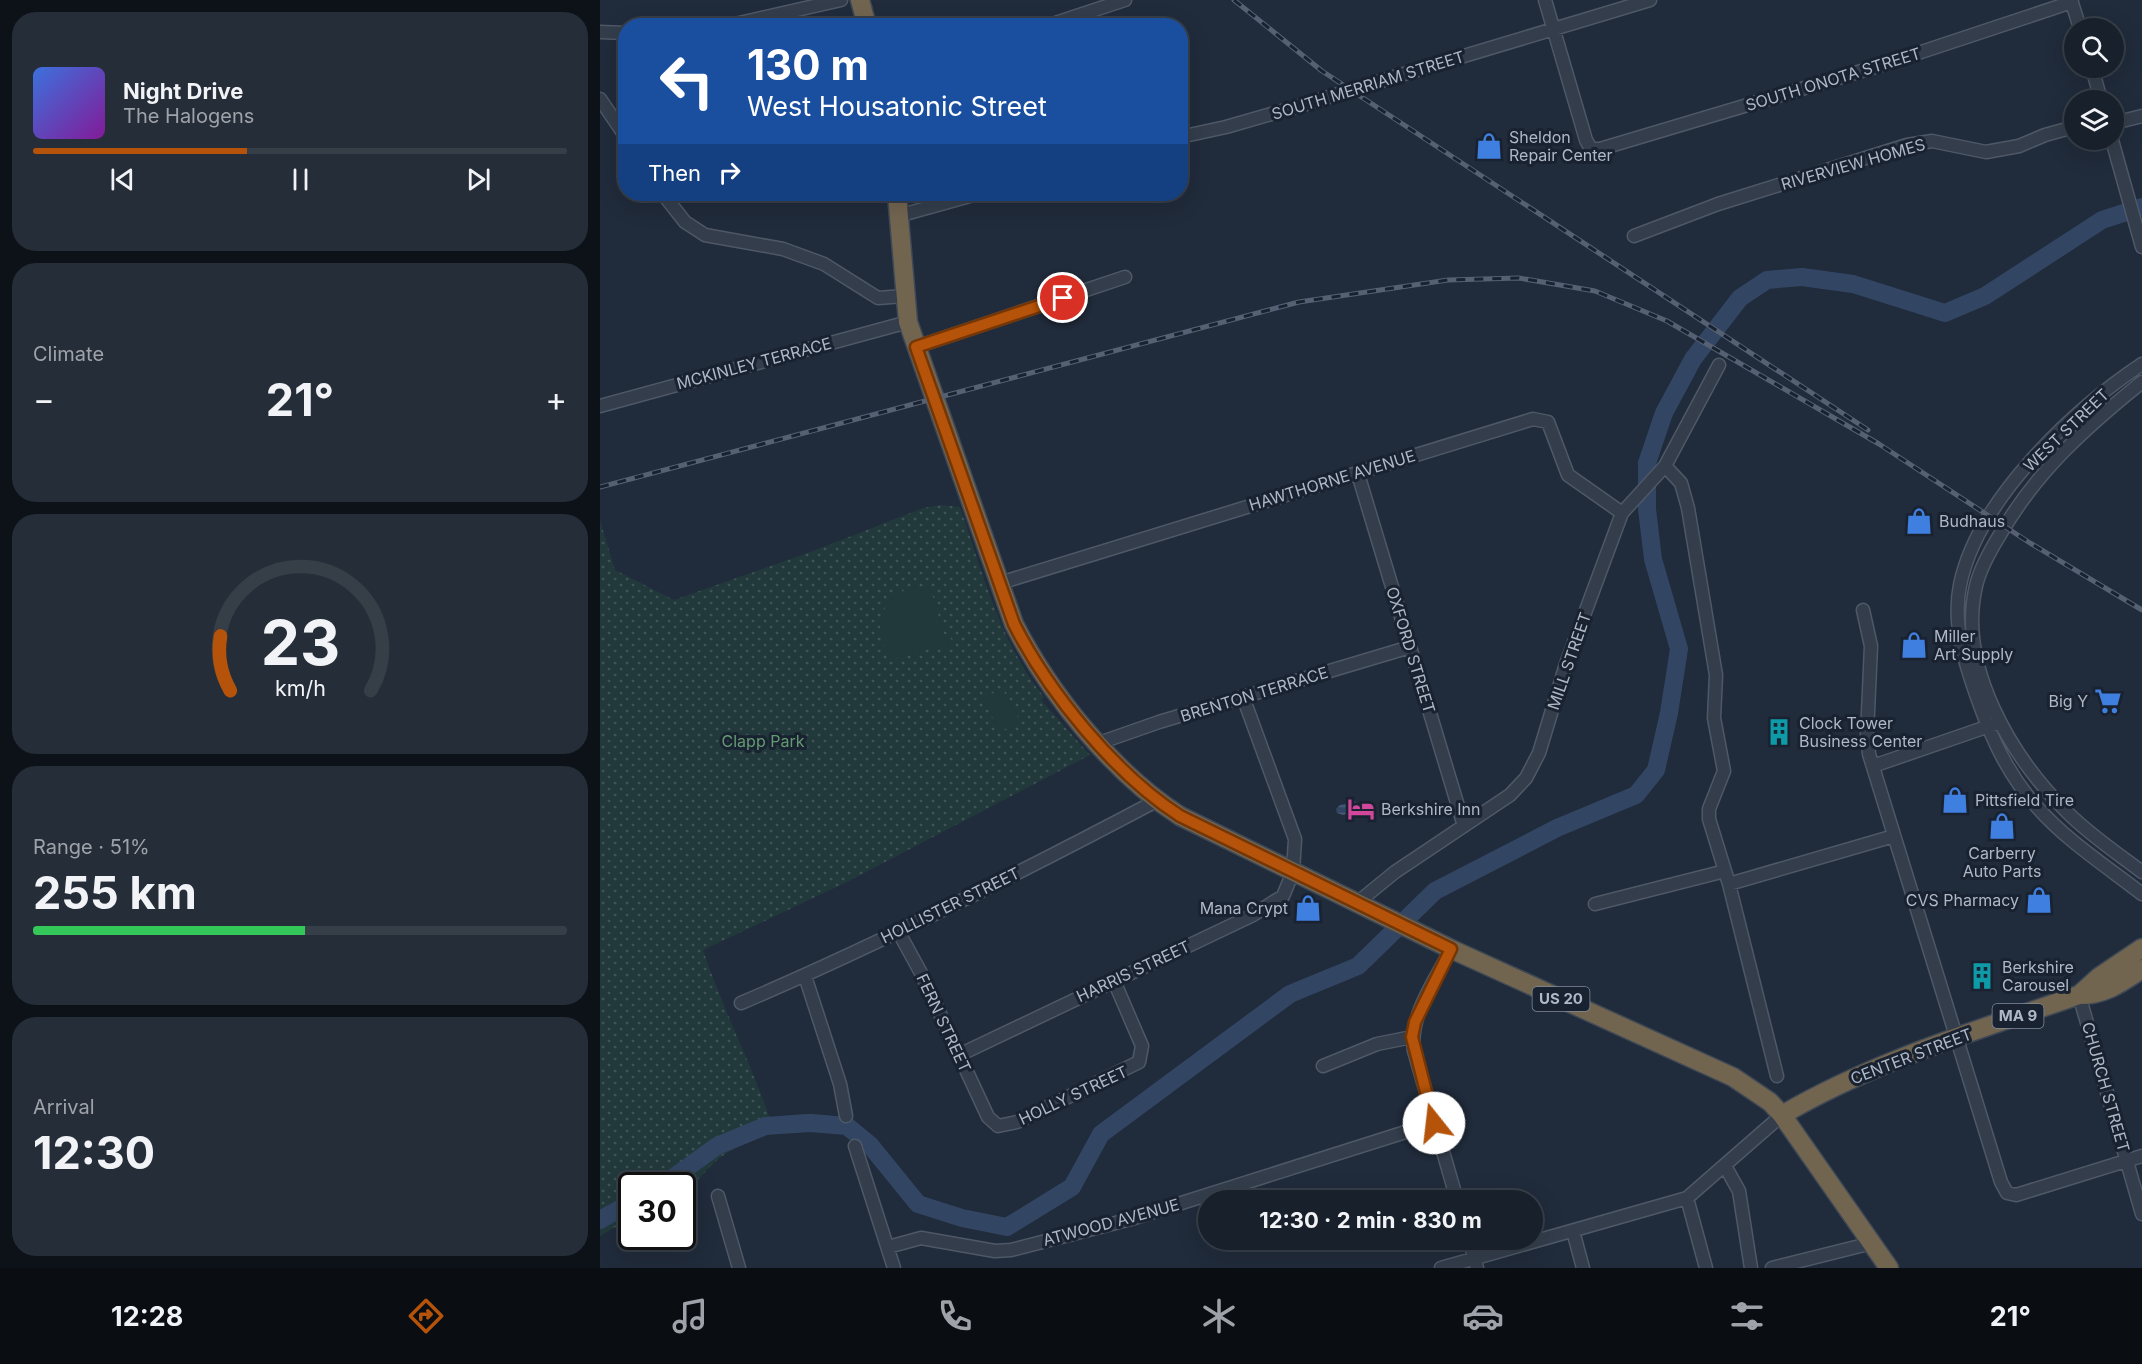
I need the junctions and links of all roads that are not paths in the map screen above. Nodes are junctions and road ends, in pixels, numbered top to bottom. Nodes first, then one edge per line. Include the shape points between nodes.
1 (842, 0) edge
2 (860, 0) edge
3 (1125, 0) edge
4 (1545, 0) edge
5 (1650, 0) edge
6 (2072, 1) edge
7 (762, 18) edge
8 (865, 18) edge
9 (1070, 18) edge
10 (2077, 18) edge
11 (1555, 29) junction
12 (600, 32) edge
13 (618, 33) edge
14 (600, 99) edge
15 (2142, 116) edge
16 (2124, 120) edge
17 (618, 125) edge
18 (2064, 130) edge
19 (1188, 135) edge
20 (2115, 150) edge
21 (668, 201) edge
22 (897, 201) edge
23 (952, 201) edge
24 (898, 216) junction
25 (1634, 236) dead end
26 (2142, 247) edge
27 (1125, 277) dead end
28 (904, 296) junction
29 (908, 322) junction
30 (916, 347) junction
31 (2142, 364) edge
32 (1719, 365) dead end
33 (2142, 382) edge
34 (2142, 388) edge
35 (2121, 399) junction
36 (600, 406) edge
37 (1665, 466) junction
38 (1358, 474) junction
39 (1622, 513) junction
40 (1000, 583) junction
41 (1863, 610) dead end
42 (1410, 647) junction
43 (1243, 697) junction
44 (2001, 722) junction
45 (1988, 727) junction
46 (1099, 742) junction
47 (1873, 766) junction
48 (1156, 801) junction
49 (1464, 826) junction
50 (1894, 836) junction
51 (1725, 871) junction
52 (1293, 872) junction
53 (2142, 872) edge
54 (1729, 884) junction
55 (2142, 894) edge
56 (1595, 904) dead end
57 (1363, 906) junction
58 (898, 931) junction
59 (2142, 948) edge
60 (1451, 949) junction
61 (2142, 969) edge
62 (805, 976) junction
63 (1114, 981) junction
64 (2079, 994) junction
65 (741, 1003) dead end
66 (1412, 1037) junction
67 (1957, 1038) junction
68 (959, 1055) junction
69 (1323, 1066) dead end
70 (1777, 1077) dead end
71 (1782, 1115) junction
72 (846, 1116) dead end
73 (988, 1117) joint
74 (1434, 1123) junction
75 (855, 1146) dead end
76 (2142, 1156) edge
77 (2127, 1160) junction
78 (1725, 1166) junction
79 (1454, 1190) edge
80 (718, 1196) dead end
81 (1687, 1198) junction
82 (2142, 1214) edge
83 (1573, 1231) junction
84 (1872, 1243) junction
85 (888, 1247) junction
86 (1476, 1263) edge
87 (739, 1268) edge
88 (894, 1268) edge
89 (1441, 1268) edge
90 (1583, 1268) edge
91 (1706, 1268) edge
92 (1751, 1268) edge
93 (1772, 1268) edge
94 (1889, 1268) edge

1 - 7 street
2 - 8 highway
3 - 9 street
4 - 11 street
5 - 11 street, SOUTH MERRIAM STREET
6 - 10 street
6 - 11 street, SOUTH ONOTA STREET via 1885,64 1600,149 1591,148 1586,140
11 - 19 street, SOUTH MERRIAM STREET, bridge via 1226,128
12 - 13 street
14 - 17 street
15 - 16 street
18 - 25 street, RIVERVIEW HOMES via 2019,146 1986,152 1932,141 1907,145 1718,204
20 - 26 street
21 - 28 street via 685,222 705,235 791,251 824,264 878,298
22 - 24 highway, US 20
23 - 24 street
24 - 28 highway, US 20
27 - 30 street
28 - 29 highway, US 20
29 - 30 highway, US 20
29 - 36 street, MCKINLEY TERRACE
30 - 40 highway, US 20
31 - 45 street, WEST STREET via 2099,396 2041,449 1996,506 1971,549 1960,585 1958,618 1966,666
32 - 37 street, MILL STREET
33 - 35 street, WEST STREET
34 - 35 street, WEST STREET
35 - 44 street, WEST STREET via 2071,442 2025,494 1978,578 1972,606 1973,646
37 - 39 street, MILL STREET
37 - 51 street via 1681,483 1688,508 1713,651 1714,717 1724,771 1709,819
38 - 39 street, HAWTHORNE AVENUE via 1540,419 1553,430 1568,475
38 - 40 street, HAWTHORNE AVENUE
38 - 42 street, OXFORD STREET
39 - 49 street, MILL STREET via 1566,664 1539,753 1518,788
40 - 46 highway, US 20 via 1032,660
41 - 47 street via 1871,646 1866,734
42 - 43 street, BRENTON TERRACE
42 - 49 street, OXFORD STREET
43 - 46 street, BRENTON TERRACE
43 - 52 street via 1295,839
44 - 45 street
44 - 53 street, WEST STREET via 2032,771 2059,803
45 - 47 street
45 - 55 street, WEST STREET via 2007,767 2037,807 2074,843
46 - 48 highway, US 20
47 - 50 street
48 - 52 highway, US 20
48 - 58 street, HOLLISTER STREET
49 - 57 street, MILL STREET via 1395,872
50 - 54 street
50 - 67 street
51 - 54 street
51 - 56 street
52 - 57 highway, US 20
52 - 63 street, HARRIS STREET via 1283,896 1274,904
54 - 70 street
57 - 60 highway, US 20
58 - 62 street, HOLLISTER STREET
58 - 68 street, FERN STREET
59 - 64 highway, CENTER STREET / MA 9
60 - 66 street via 1415,1022
60 - 71 highway, US 20 via 1733,1077
61 - 64 highway, CENTER STREET / MA 9 via 2108,991
62 - 65 street, HOLLISTER STREET
62 - 72 street via 840,1084
63 - 68 street, HARRIS STREET
63 - 73 street, HOLLY STREET via 1140,1042 1143,1053 1139,1062 1007,1125 993,1123
64 - 67 highway, CENTER STREET / MA 9
64 - 77 street, CHURCH STREET
66 - 69 street via 1377,1044
66 - 74 street
67 - 71 highway, CENTER STREET / MA 9 via 1839,1083
67 - 77 street via 2001,1182 2010,1194
68 - 73 street, FERN STREET
71 - 78 street
71 - 84 highway, US 20
74 - 79 street
74 - 85 street, ATWOOD AVENUE via 1131,1219 1011,1250 995,1251 921,1238
75 - 85 street
76 - 77 street
77 - 82 street, CHURCH STREET
78 - 81 street
78 - 92 street via 1739,1191
80 - 87 street
81 - 83 street
81 - 91 street
83 - 86 street
83 - 90 street
84 - 93 street
84 - 94 highway, US 20
85 - 88 street
86 - 89 street

